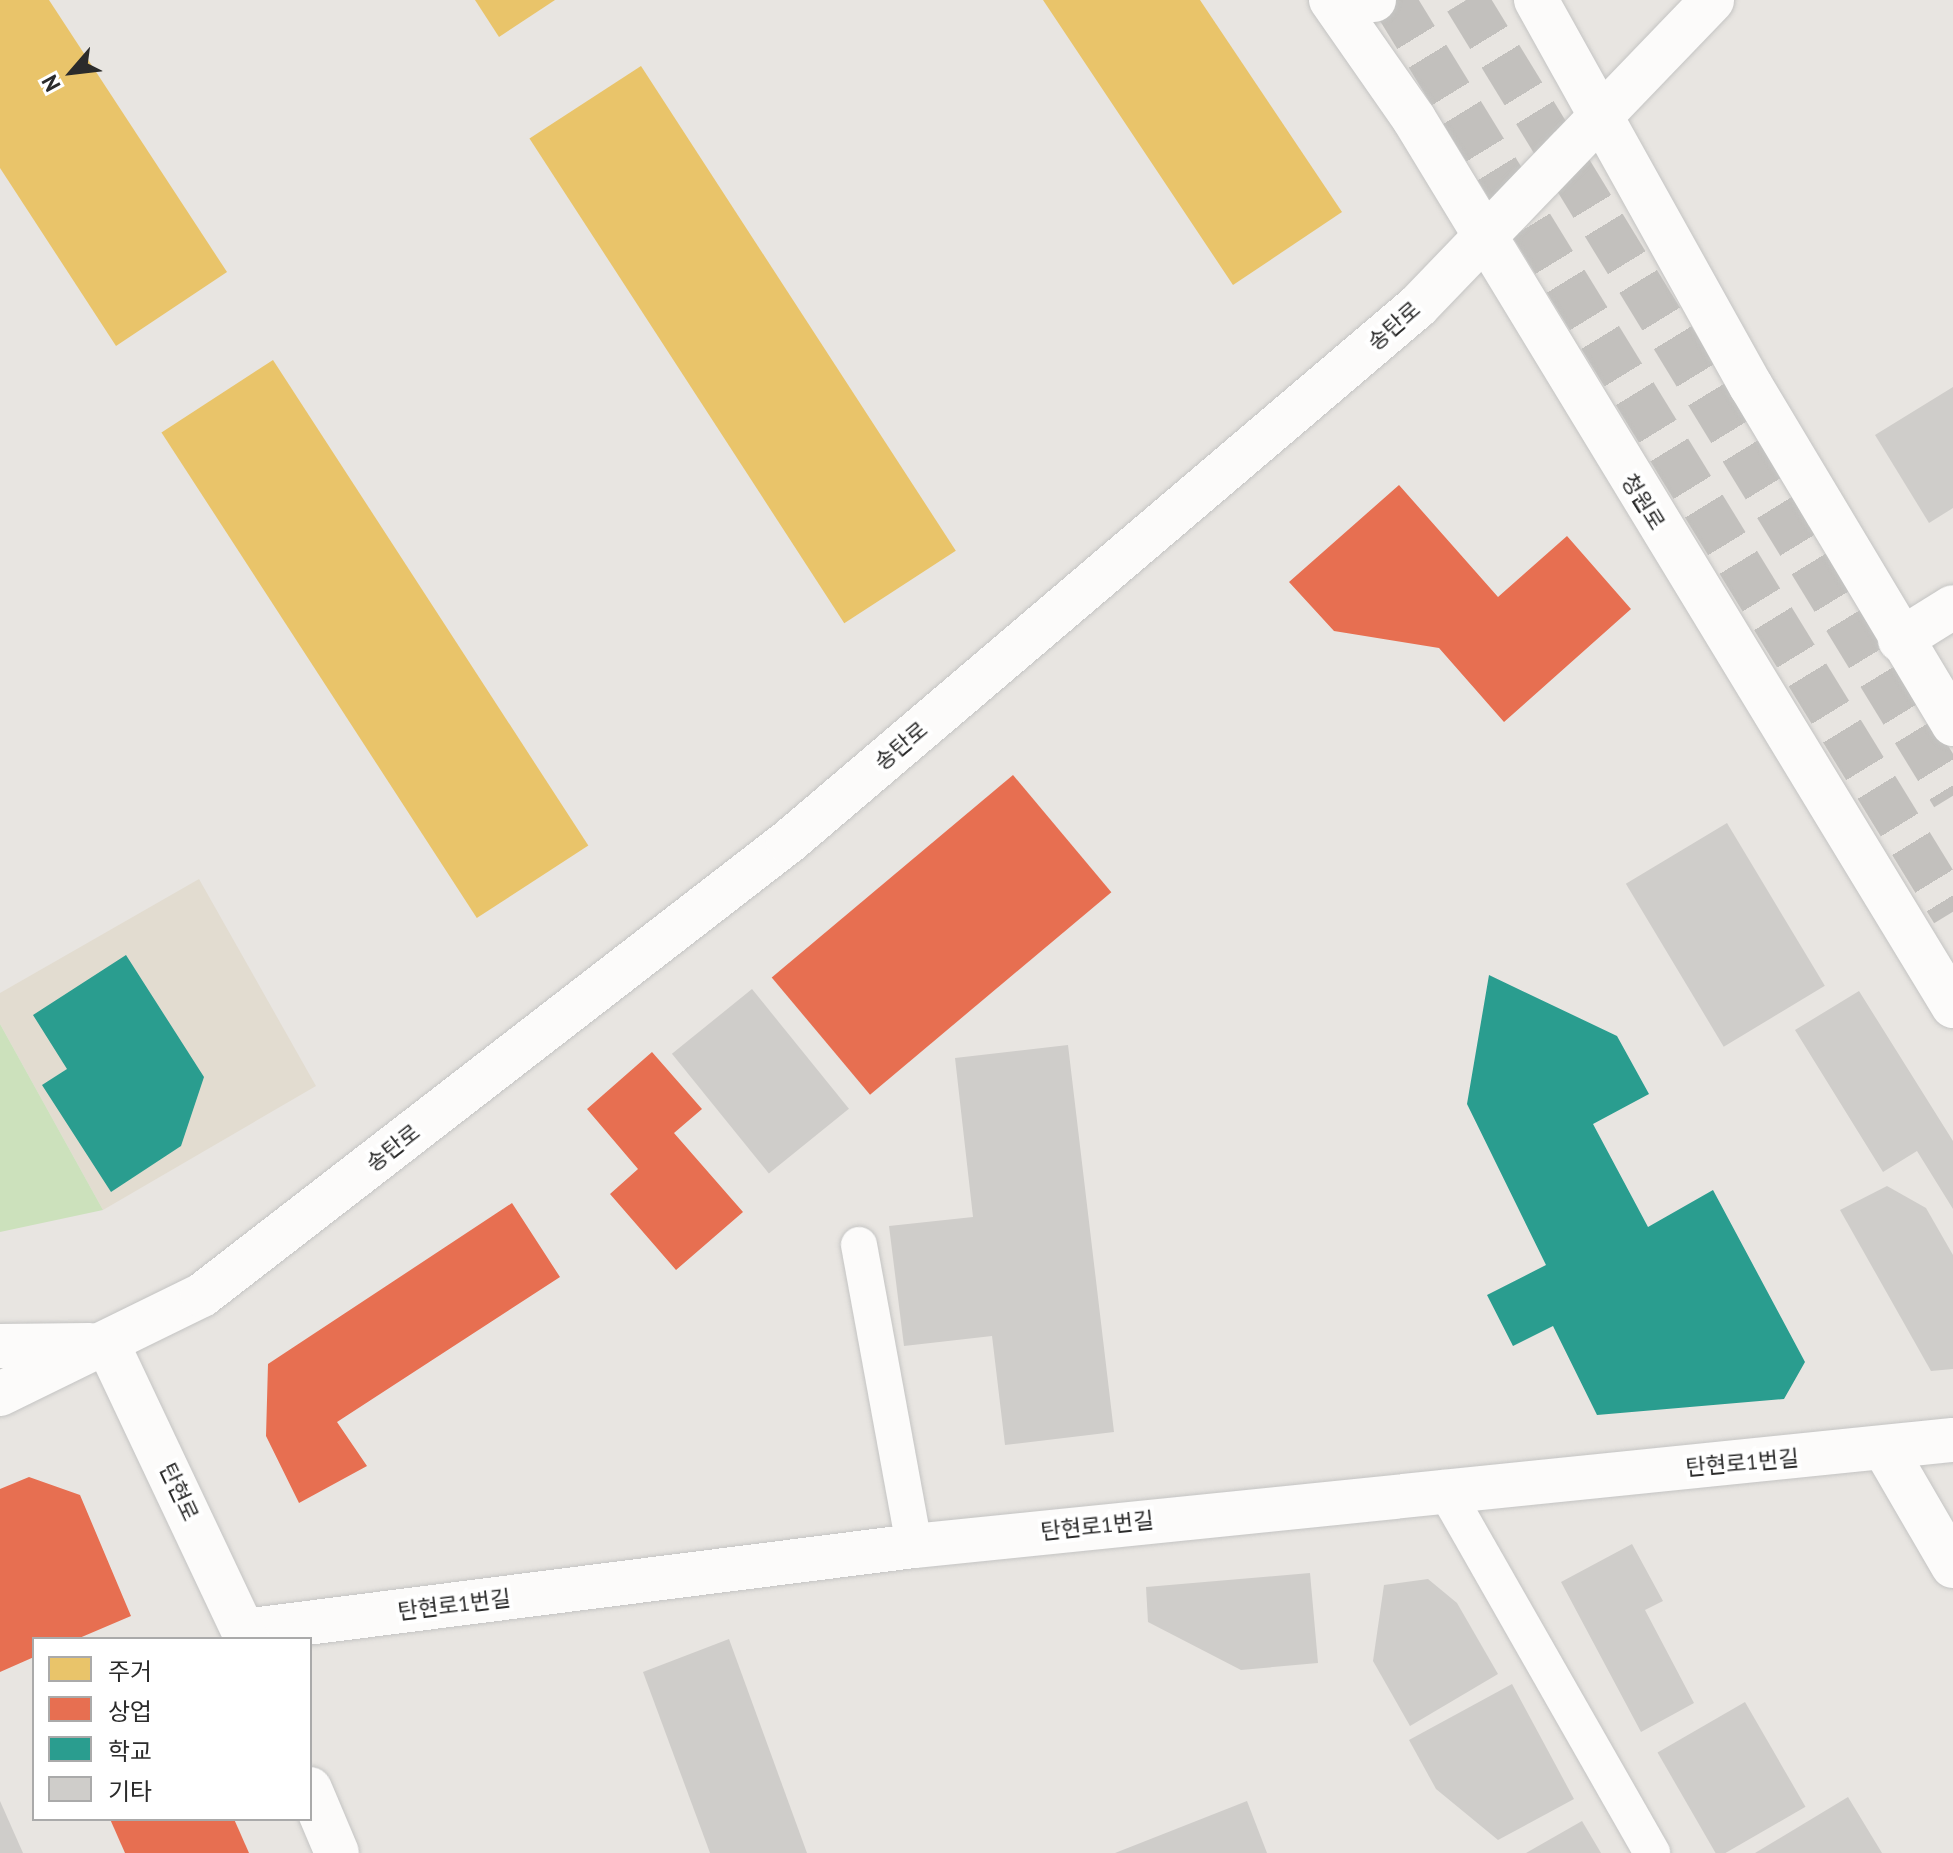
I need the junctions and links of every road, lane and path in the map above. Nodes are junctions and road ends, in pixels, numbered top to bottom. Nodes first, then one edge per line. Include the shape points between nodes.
1 (1331, 0) edge
2 (1536, 0) edge
3 (1712, 0) edge
4 (1602, 116) junction
5 (1482, 241) junction
6 (1953, 607) edge
7 (1900, 640) junction
8 (1953, 724) edge
9 (1953, 1006) edge
10 (859, 1245) dead end
11 (108, 1345) junction
12 (0, 1346) edge
13 (0, 1394) edge
14 (1953, 1440) edge
15 (1886, 1451) junction
16 (1444, 1488) junction
17 (914, 1546) junction
18 (1953, 1566) edge
19 (246, 1635) edge
20 (312, 1794) edge
21 (337, 1853) edge
22 (1652, 1853) edge

1 - 5 street, 청원로 via 1414,119
2 - 4 street
3 - 4 street, 송탄로
4 - 5 street, 송탄로
4 - 7 street
5 - 9 street, 청원로
5 - 11 street, 송탄로 via 1418,306 777,850 202,1295
6 - 7 street
7 - 8 street
10 - 17 lane
11 - 12 street, 송탄로
11 - 13 street
11 - 19 street, 탄현로
14 - 15 street, 탄현로1번길
15 - 16 street, 탄현로1번길
15 - 18 street
16 - 17 street, 탄현로1번길
16 - 22 lane
17 - 19 street, 탄현로1번길
20 - 21 street

